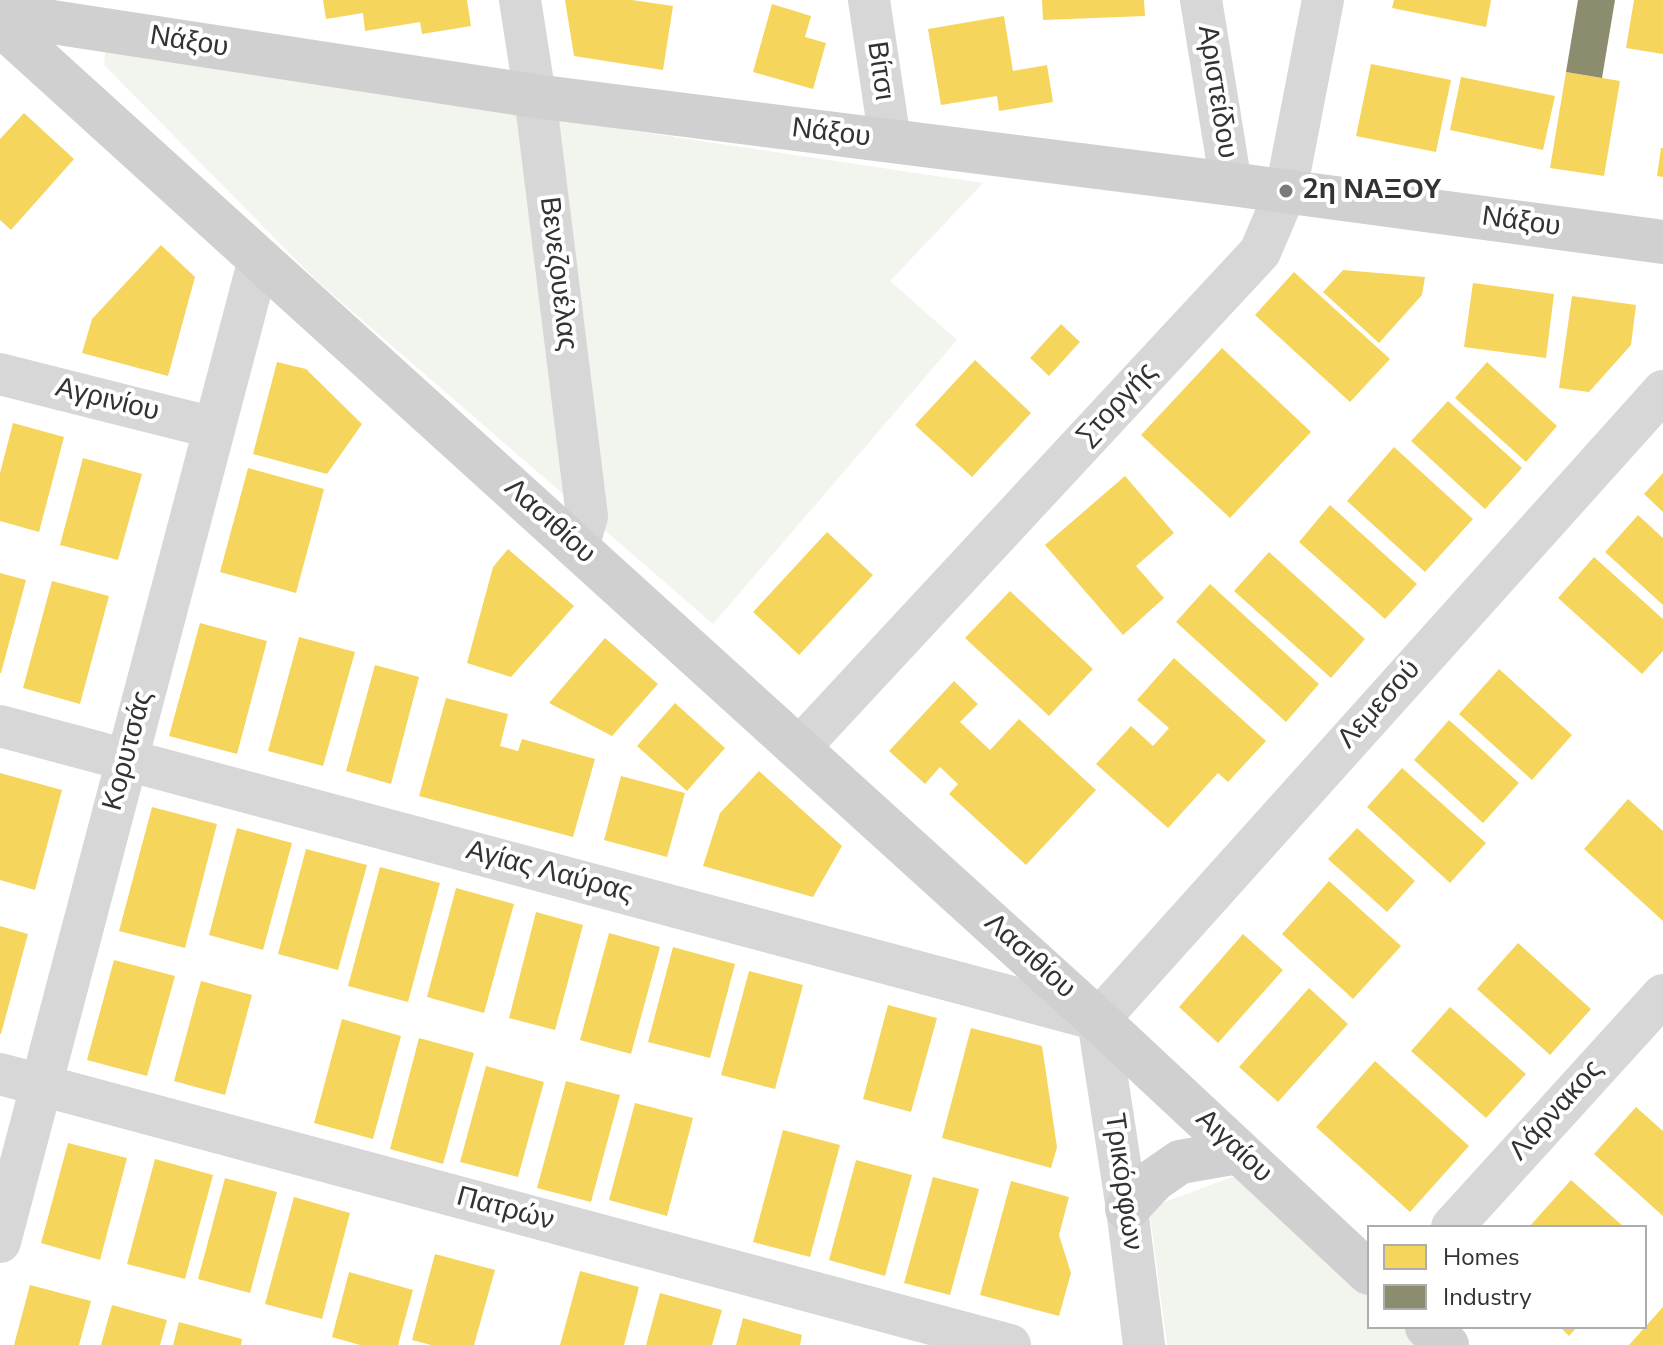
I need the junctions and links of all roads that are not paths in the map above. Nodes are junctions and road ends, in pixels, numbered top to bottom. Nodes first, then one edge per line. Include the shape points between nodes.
1 (520, 0) edge
2 (869, 0) edge
3 (1201, 0) edge
4 (1323, 0) edge
5 (0, 14) edge
6 (0, 24) edge
7 (535, 96) junction
8 (890, 141) junction
9 (1231, 184) junction
10 (1286, 191) junction
11 (1663, 242) edge
12 (259, 259) junction
13 (0, 374) edge
14 (1663, 391) edge
15 (214, 428) junction
16 (578, 548) junction
17 (0, 726) edge
18 (798, 749) junction
19 (127, 760) junction
20 (1663, 995) edge
21 (1098, 1020) junction
22 (0, 1074) edge
23 (41, 1085) junction
24 (1238, 1152) junction
25 (1127, 1209) junction
26 (1454, 1225) edge
27 (0, 1242) edge
28 (1367, 1271) edge
29 (1429, 1329) edge
30 (1010, 1345) edge
31 (1144, 1345) edge
32 (1447, 1345) edge

1 - 7 street, Βενεζουέλας
2 - 8 street, Βίτσι
3 - 9 street, Αριστείδου
4 - 10 street, Στοργής
5 - 7 street, Νάξου
6 - 12 street, Λασιθίου
7 - 8 street, Νάξου
7 - 16 street, Βενεζουέλας via 587,516
8 - 9 street, Νάξου
9 - 10 street, Νάξου
10 - 11 street, Νάξου
10 - 18 street, Στοργής via 1260,252
12 - 15 street, Κορυτσάς
12 - 16 street, Λασιθίου
13 - 15 street, Αγρινίου
14 - 21 street, Λεμεσού
15 - 19 street, Κορυτσάς
16 - 18 street, Λασιθίου
17 - 19 street, Αγίας Λαύρας
18 - 21 street, Λασιθίου
19 - 21 street, Αγίας Λαύρας
19 - 23 street, Κορυτσάς
20 - 26 street, Λάρνακος
21 - 24 street, Αιγαίου
21 - 25 street, Τρικόρφων
22 - 23 street, Πατρών
23 - 27 street, Κορυτσάς
23 - 30 street, Πατρών
24 - 25 street via 1180,1162
24 - 28 street, Αιγαίου
25 - 31 street, Τρικόρφων
29 - 32 street

